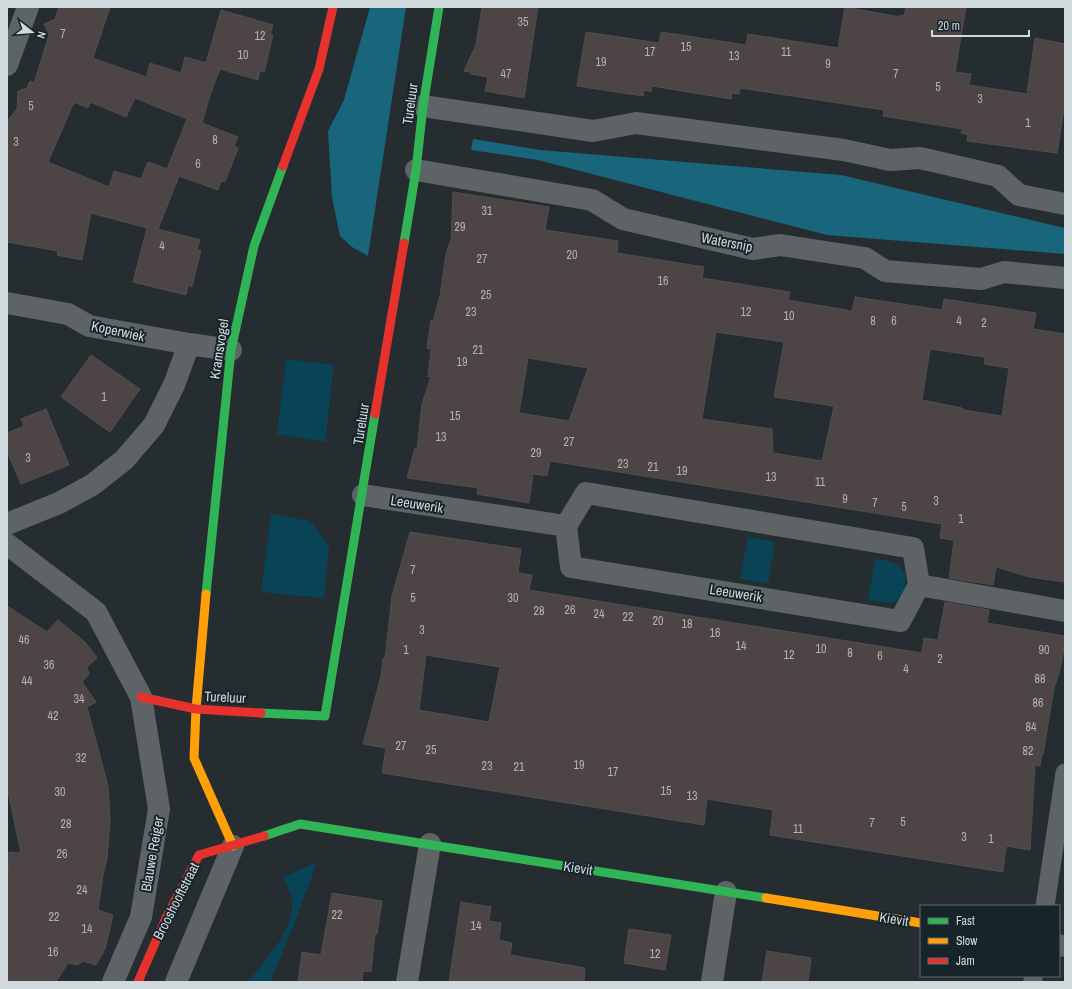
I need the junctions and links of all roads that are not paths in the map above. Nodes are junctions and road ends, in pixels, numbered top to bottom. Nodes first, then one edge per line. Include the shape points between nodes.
1 (28, 7) edge
2 (333, 7) edge
3 (439, 7) edge
4 (7, 64) edge
5 (423, 106) junction
6 (416, 170) junction
7 (1065, 204) edge
8 (1065, 278) edge
9 (7, 303) edge
10 (189, 344) junction
11 (231, 350) junction
12 (363, 495) junction
13 (7, 524) edge
14 (566, 526) junction
15 (7, 544) edge
16 (919, 585) junction
17 (1065, 612) edge
18 (141, 697) junction
19 (196, 709) junction
20 (1065, 772) edge
21 (430, 844) junction
22 (233, 846) junction
23 (726, 892) junction
24 (1044, 905) edge
25 (920, 923) edge
26 (113, 982) edge
27 (138, 982) edge
28 (176, 982) edge
29 (407, 982) edge
30 (712, 982) edge

1 - 4 street
2 - 11 street, Kramsvogel via 318,69 254,246
3 - 5 street, Tureluur
5 - 6 street, Tureluur
5 - 7 street via 593,131 636,123 844,150 890,160 920,158 998,176 1019,195
6 - 8 street, Watersnip via 592,200 623,219 753,249 780,245 865,258 885,271 981,279 1004,272
6 - 12 street, Tureluur
9 - 10 street, Koperwiek via 68,314 89,326
10 - 11 street, Koperwiek
10 - 13 street via 174,385 154,424 124,460 92,485 59,503
11 - 19 street, Kramsvogel
12 - 14 street, Leeuwerik
12 - 19 street, Tureluur via 325,716
14 - 16 street via 586,493 913,548
14 - 16 street, Leeuwerik via 571,567 900,621
15 - 18 street, Blauwe Reiger via 96,612
16 - 17 street
18 - 19 street
18 - 26 street, Blauwe Reiger via 159,809 141,917
19 - 22 street via 194,758
20 - 24 lane
21 - 22 street, Kievit via 300,824
21 - 23 street, Kievit
21 - 29 street
22 - 27 street, Brooshooftstraat via 200,855 166,918
22 - 28 street, Brooshooftstraat
23 - 25 street, Kievit
23 - 30 street

